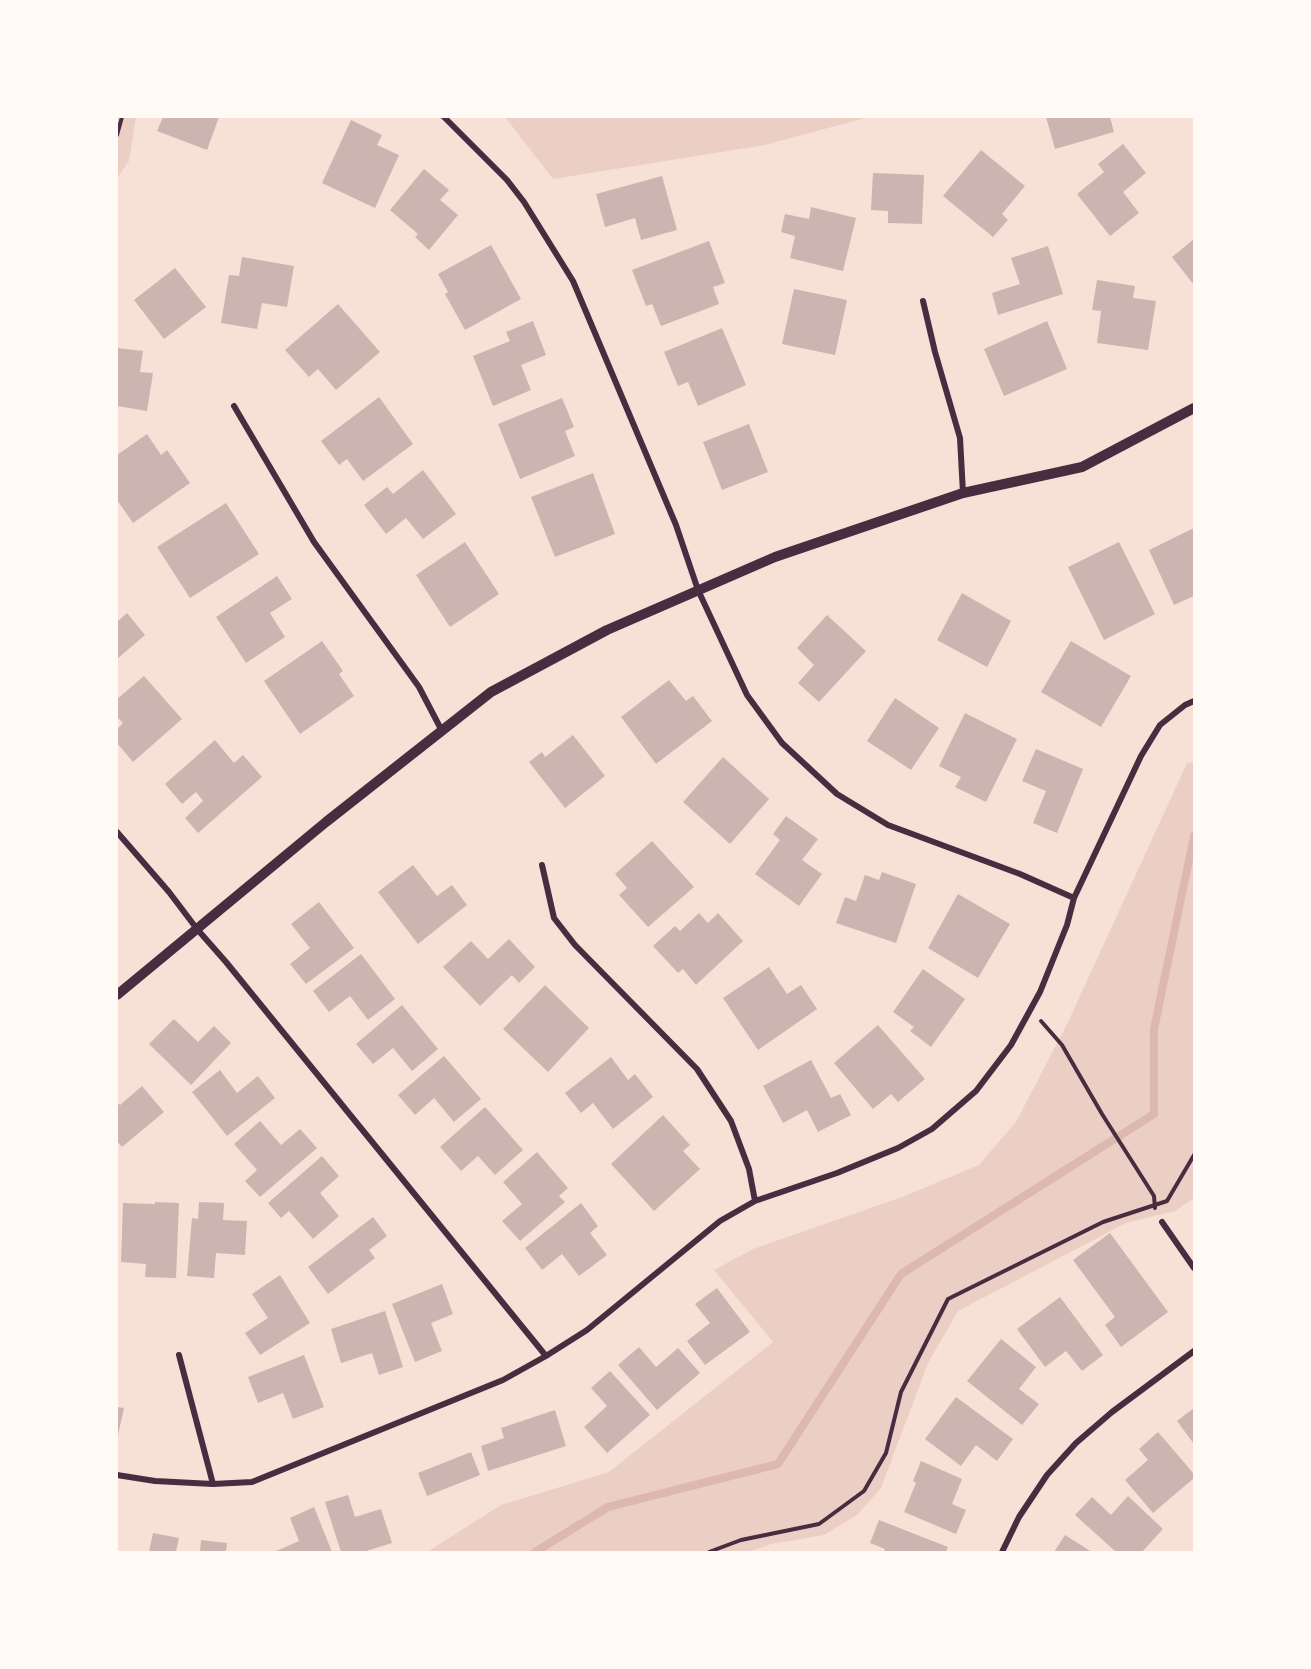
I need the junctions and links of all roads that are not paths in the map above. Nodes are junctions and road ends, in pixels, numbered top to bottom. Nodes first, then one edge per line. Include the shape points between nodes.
1 (444, 117) edge
2 (923, 302) dead end
3 (234, 406) dead end
4 (1194, 408) edge
5 (963, 493) junction
6 (698, 590) junction
7 (1194, 701) edge
8 (442, 731) junction
9 (117, 832) edge
10 (542, 865) dead end
11 (1074, 898) junction
12 (197, 929) junction
13 (117, 995) edge
14 (755, 1201) junction
15 (1162, 1222) dead end
16 (1194, 1268) edge
17 (1194, 1351) edge
18 (179, 1355) dead end
19 (546, 1356) junction
20 (117, 1475) edge
21 (213, 1484) junction
22 (1002, 1552) edge

1 - 6 street via 507,180 573,281 676,525
2 - 5 street via 960,438
3 - 8 street via 314,542 419,687
4 - 5 street via 1082,467
5 - 6 street via 775,557
6 - 8 street via 607,630 491,693
6 - 11 street via 747,695 782,743 837,794 888,825
7 - 11 street via 1160,725 1141,756
8 - 12 street
9 - 12 street
10 - 14 street via 554,918 575,945 698,1069 731,1121 749,1169
11 - 14 street via 1040,992 1011,1045 976,1091 933,1129 898,1148
12 - 13 street
12 - 19 street
14 - 19 street via 720,1221 587,1330
15 - 16 street
17 - 22 street via 1076,1443 1047,1475
18 - 21 street
19 - 21 street via 503,1380 278,1473 252,1482
20 - 21 street

